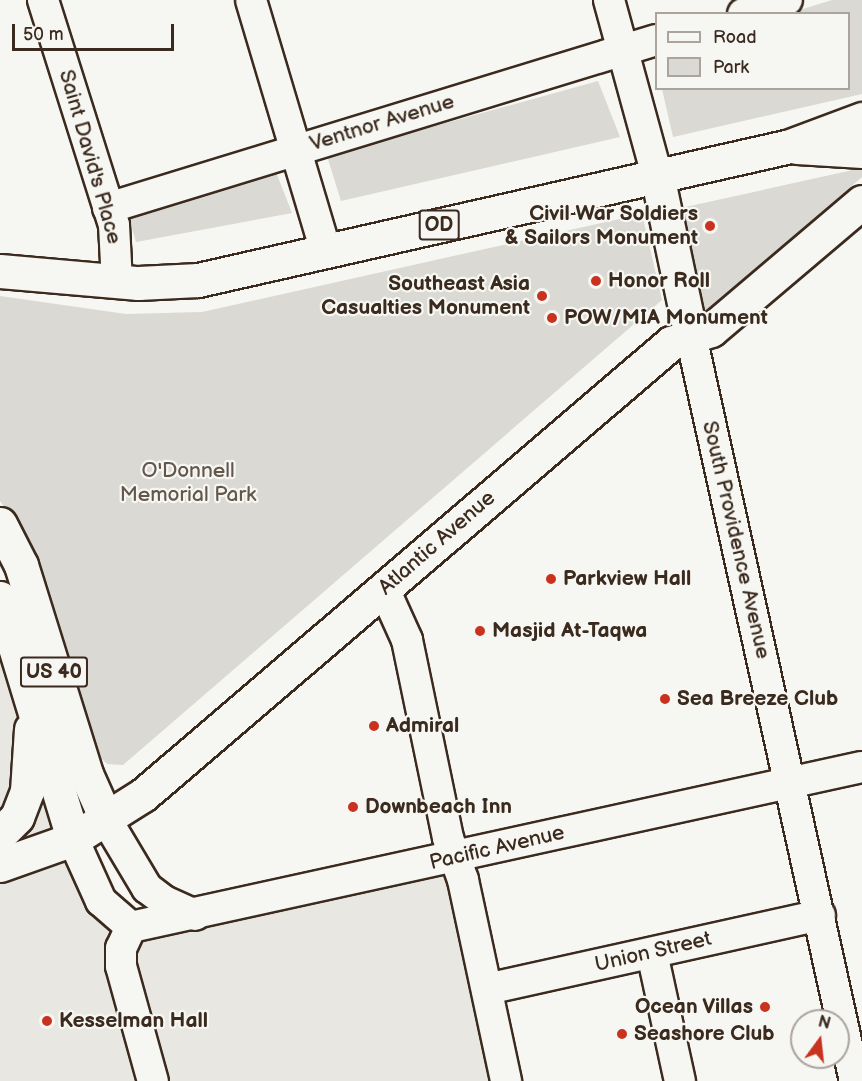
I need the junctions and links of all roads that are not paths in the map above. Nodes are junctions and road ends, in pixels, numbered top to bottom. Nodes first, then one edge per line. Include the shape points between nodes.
1 (43, 0) edge
2 (251, 0) edge
3 (609, 0) edge
4 (787, 0) edge
5 (749, 12) edge
6 (655, 41) edge
7 (624, 50) junction
8 (862, 119) edge
9 (790, 146) junction
10 (297, 149) junction
11 (862, 151) edge
12 (657, 175) junction
13 (862, 202) edge
14 (108, 208) junction
15 (326, 252) junction
16 (0, 257) edge
17 (0, 270) edge
18 (40, 273) junction
19 (117, 282) junction
20 (691, 336) junction
21 (0, 524) edge
22 (384, 589) junction
23 (0, 598) edge
24 (32, 703) junction
25 (862, 767) edge
26 (790, 783) junction
27 (107, 821) junction
28 (0, 834) edge
29 (73, 839) junction
30 (454, 857) junction
31 (0, 865) edge
32 (195, 915) junction
33 (820, 915) junction
34 (131, 927) junction
35 (652, 952) junction
36 (487, 989) junction
37 (153, 1081) edge
38 (506, 1081) edge
39 (680, 1081) edge
40 (855, 1081) edge

1 - 14 street, Saint David's Place
2 - 10 street
3 - 7 street
4 - 5 street
6 - 7 street, Ventnor Avenue
7 - 10 street, Ventnor Avenue
7 - 12 street
8 - 9 main road, OD
9 - 11 main road, OD
9 - 12 main road, OD
10 - 14 street, Ventnor Avenue
10 - 15 street
12 - 15 main road, OD
12 - 20 main road, South Providence Avenue
13 - 20 main road, Atlantic Avenue via 711,330
14 - 19 street, Saint David's Place via 117,242
15 - 19 main road, OD via 178,283
16 - 18 main road
17 - 18 main road, OD
18 - 19 main road, OD
20 - 22 main road, Atlantic Avenue via 671,343
20 - 26 street, South Providence Avenue
21 - 27 main road, US 40 via 21,565 86,774
22 - 27 main road, Atlantic Avenue via 143,795
22 - 30 street via 407,640
23 - 24 main road, US 40
24 - 28 main road via 27,791 17,817
24 - 29 main road, US 40
25 - 26 street, Pacific Avenue
26 - 30 street, Pacific Avenue
26 - 33 street, South Providence Avenue
27 - 29 main road, Atlantic Avenue
27 - 32 street via 147,888
29 - 31 main road, Atlantic Avenue
29 - 34 street via 101,901
30 - 32 street, Pacific Avenue
30 - 36 street
32 - 34 street, Pacific Avenue
33 - 35 street, Union Street
33 - 40 street, South Providence Avenue
34 - 37 street via 121,948 121,966
35 - 36 street, Union Street
35 - 39 street
36 - 38 street

